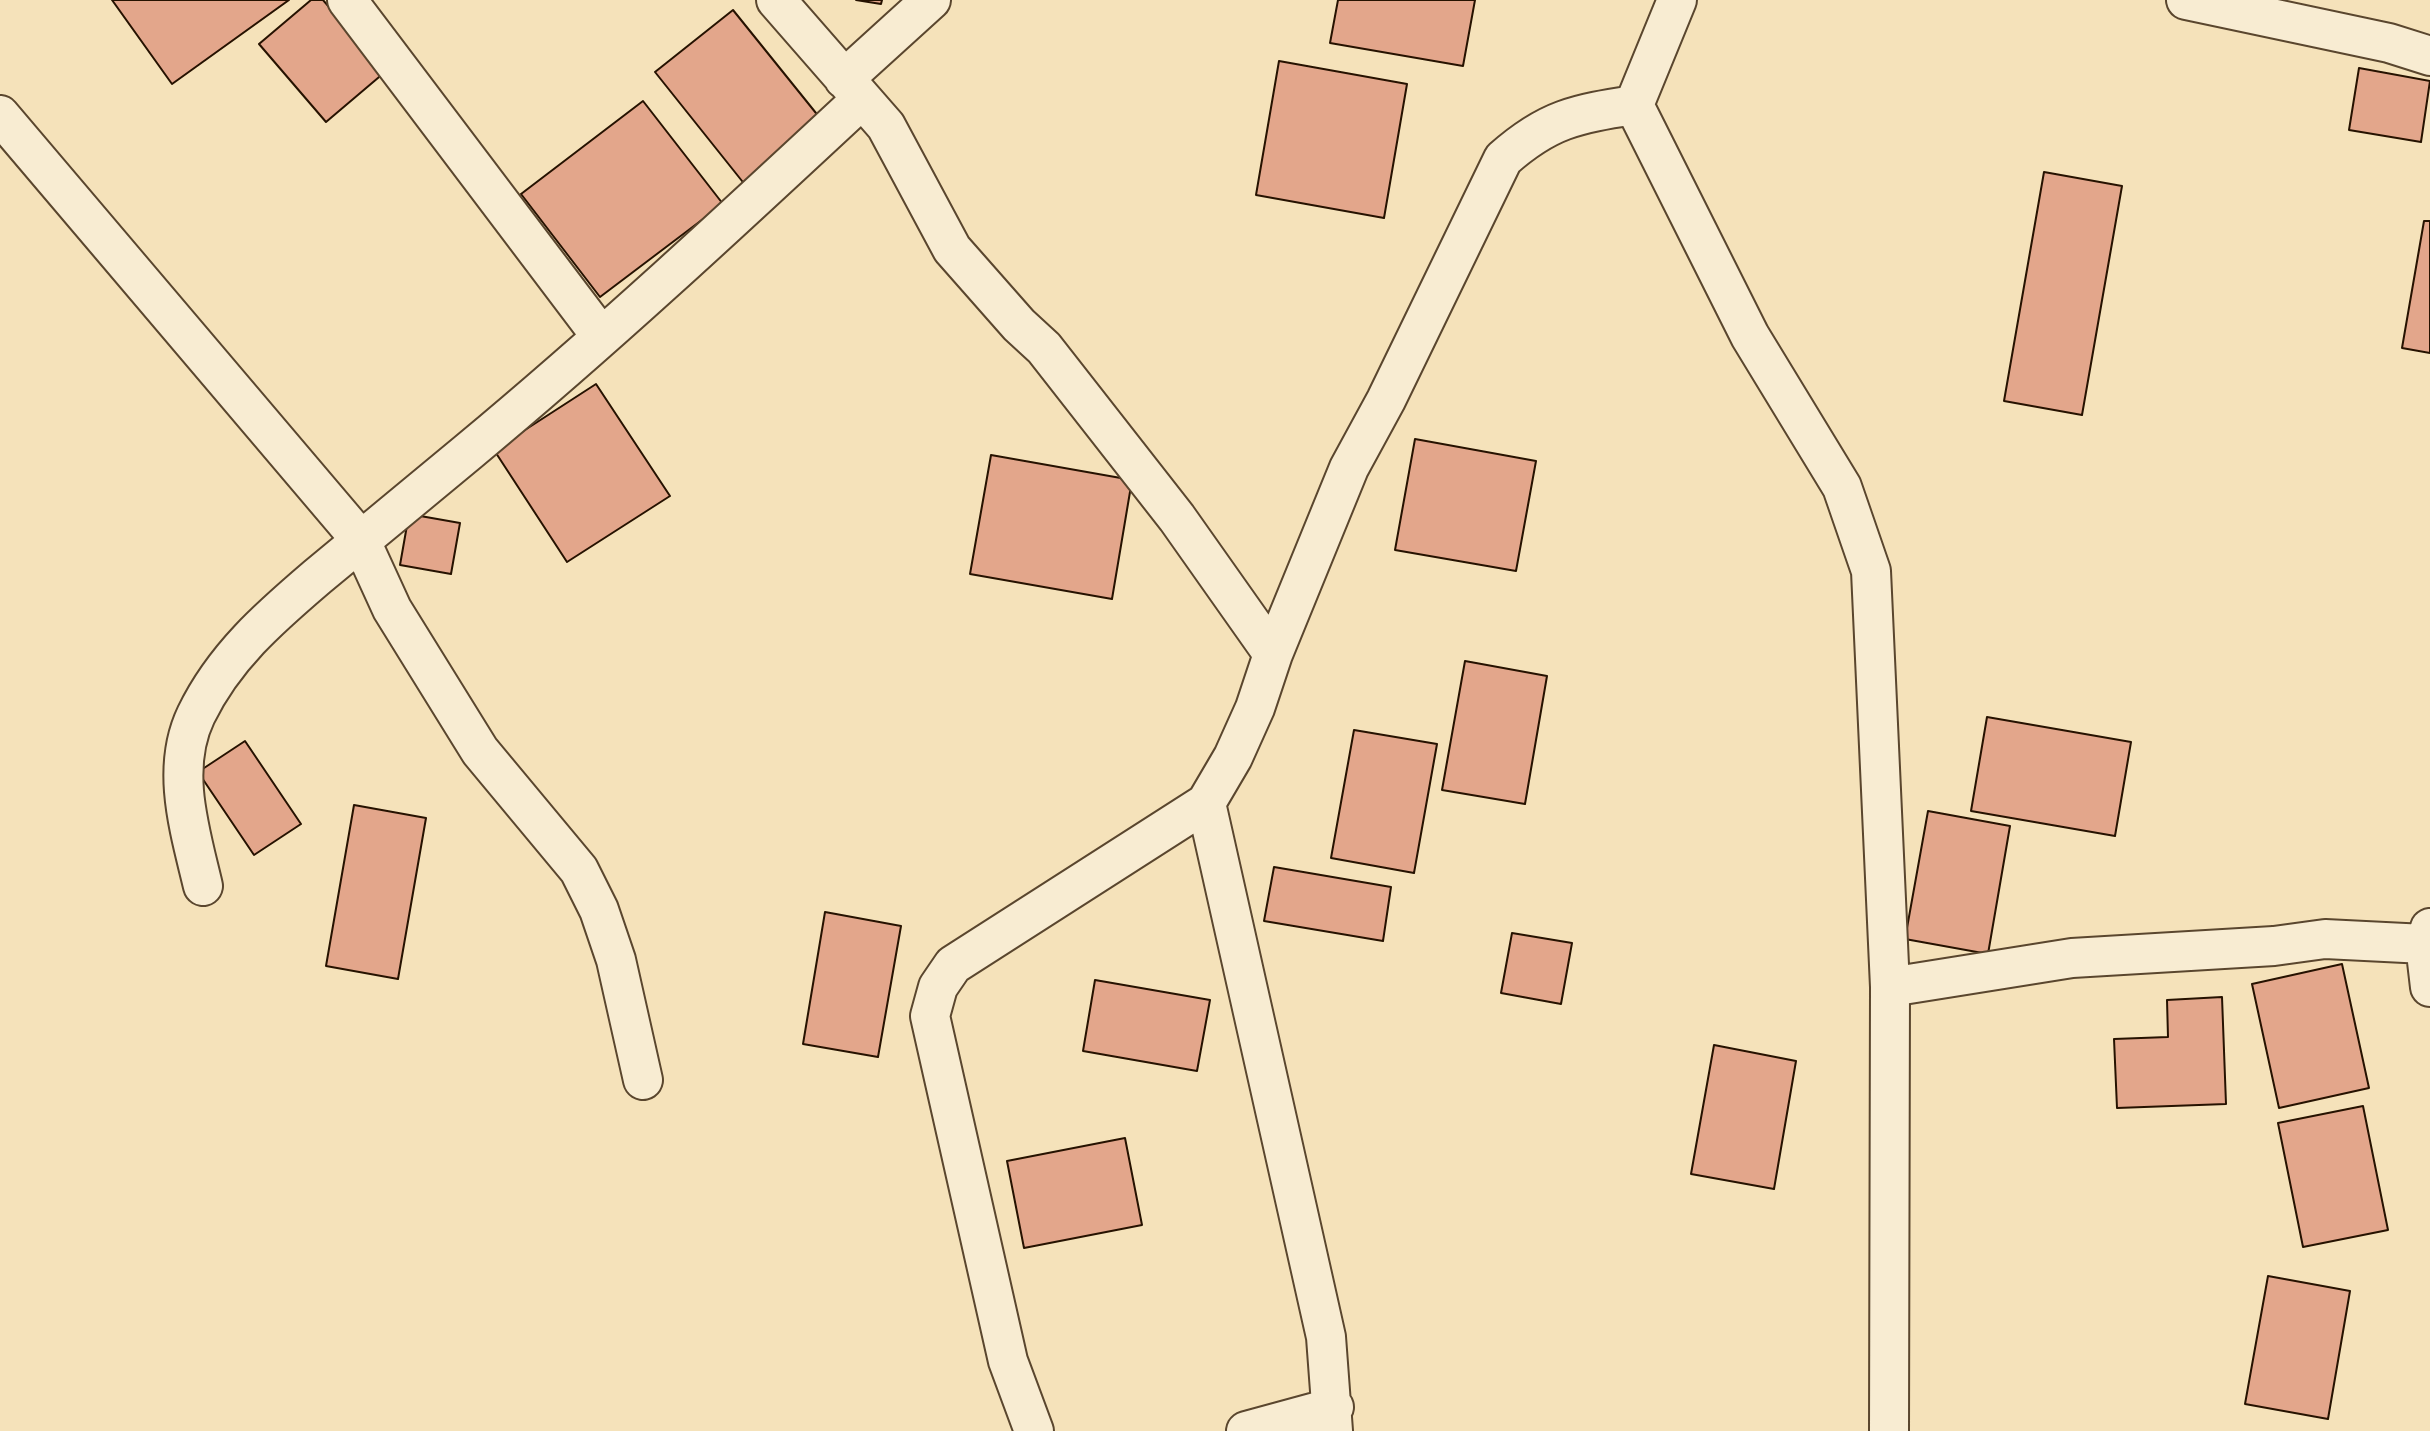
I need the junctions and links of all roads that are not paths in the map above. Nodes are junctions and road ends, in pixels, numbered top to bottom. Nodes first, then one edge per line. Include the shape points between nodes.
1 (347, 0) edge
2 (776, 0) edge
3 (931, 0) edge
4 (1677, 0) edge
5 (2186, 0) edge
6 (2430, 56) edge
7 (853, 89) junction
8 (1634, 105) junction
9 (0, 115) edge
10 (601, 336) junction
11 (360, 539) junction
12 (1273, 654) junction
13 (1206, 803) junction
14 (203, 886) dead end
15 (2428, 936) edge
16 (1890, 987) junction
17 (2430, 987) edge
18 (643, 1080) dead end
19 (1334, 1419) edge
20 (1034, 1431) edge
21 (1246, 1431) edge
22 (1889, 1431) edge

1 - 10 street
2 - 7 street
3 - 7 street
4 - 8 street
5 - 6 street
7 - 10 street via 714,237
7 - 12 street via 897,144 952,249 1044,348 1177,518
8 - 12 street via 1576,114 1531,134 1503,159 1349,468
8 - 16 street via 1750,336 1842,487 1871,571
9 - 11 street
10 - 11 street via 469,452
11 - 14 street via 243,643 195,716 186,745 184,780
11 - 18 street via 392,608 480,751 579,870 616,960
12 - 13 street via 1233,757
13 - 19 street via 1326,1337
13 - 20 street via 953,965 938,986 930,1016 1008,1361
15 - 16 street via 2072,958
15 - 17 street
16 - 22 street
19 - 21 street

